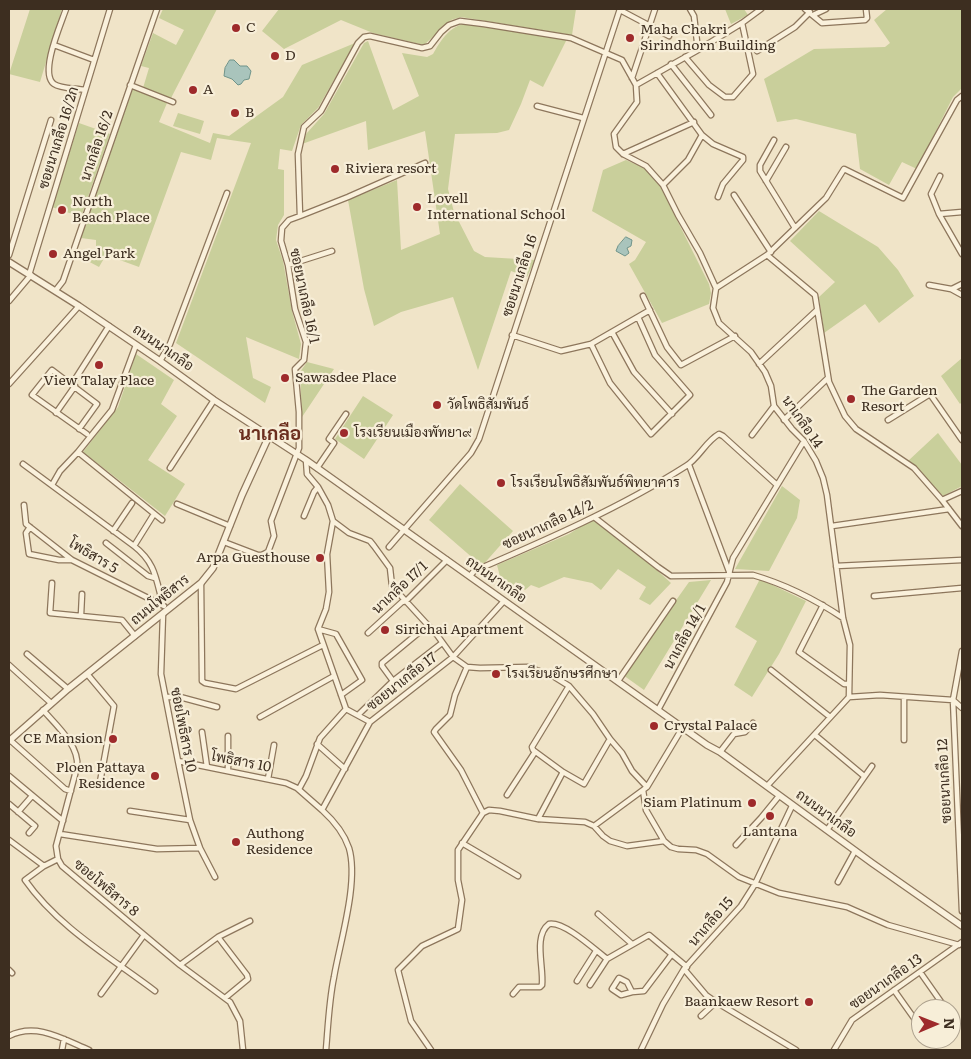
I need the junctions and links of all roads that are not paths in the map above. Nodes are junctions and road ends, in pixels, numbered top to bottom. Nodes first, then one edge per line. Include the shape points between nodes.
1 (66, 9) edge
2 (110, 9) edge
3 (157, 9) edge
4 (654, 9) edge
5 (690, 9) edge
6 (750, 9) edge
7 (761, 9) edge
8 (805, 9) edge
9 (826, 9) edge
10 (866, 9) edge
11 (620, 10) edge
12 (812, 14) junction
13 (754, 15) junction
14 (742, 23) junction
15 (649, 26) junction
16 (670, 36) dead end
17 (54, 45) junction
18 (698, 50) junction
19 (757, 51) dead end
20 (606, 53) junction
21 (685, 57) junction
22 (94, 60) junction
23 (671, 64) junction
24 (656, 73) junction
25 (632, 78) junction
26 (130, 85) junction
27 (636, 85) junction
28 (85, 90) junction
29 (962, 96) edge
30 (173, 102) dead end
31 (537, 106) dead end
32 (711, 115) dead end
33 (583, 118) junction
34 (51, 120) dead end
35 (694, 122) junction
36 (702, 135) junction
37 (774, 140) dead end
38 (786, 147) dead end
39 (623, 154) junction
40 (410, 162) dead end
41 (425, 164) dead end
42 (413, 168) junction
43 (940, 176) dead end
44 (766, 181) junction
45 (663, 185) junction
46 (227, 193) dead end
47 (734, 195) dead end
48 (718, 197) dead end
49 (962, 212) edge
50 (939, 214) junction
51 (300, 216) junction
52 (795, 228) junction
53 (332, 251) dead end
54 (769, 254) junction
55 (962, 254) edge
56 (9, 256) edge
57 (9, 262) edge
58 (288, 265) junction
59 (30, 275) junction
60 (962, 284) edge
61 (928, 285) dead end
62 (716, 288) junction
63 (56, 290) junction
64 (952, 290) junction
65 (962, 295) edge
66 (643, 296) dead end
67 (9, 300) edge
68 (79, 306) junction
69 (650, 310) junction
70 (818, 310) junction
71 (638, 317) junction
72 (109, 326) junction
73 (612, 332) junction
74 (512, 335) junction
75 (734, 336) junction
76 (591, 344) junction
77 (136, 345) junction
78 (160, 361) junction
79 (759, 364) junction
80 (828, 378) junction
81 (9, 384) edge
82 (74, 385) junction
83 (214, 400) junction
84 (774, 406) junction
85 (56, 413) junction
86 (346, 414) dead end
87 (672, 414) junction
88 (784, 420) junction
89 (888, 420) dead end
90 (79, 429) junction
91 (87, 434) dead end
92 (752, 435) dead end
93 (269, 436) junction
94 (962, 440) edge
95 (804, 441) junction
96 (78, 452) junction
97 (297, 454) junction
98 (306, 460) junction
99 (22, 464) dead end
100 (689, 465) junction
101 (170, 468) dead end
102 (317, 468) junction
103 (52, 485) junction
104 (777, 485) junction
105 (318, 487) junction
106 (962, 491) edge
107 (942, 500) junction
108 (132, 503) dead end
109 (24, 504) dead end
110 (177, 504) dead end
111 (949, 509) junction
112 (154, 514) junction
113 (304, 516) dead end
114 (594, 517) junction
115 (162, 520) dead end
116 (333, 521) junction
117 (230, 526) junction
118 (832, 526) junction
119 (962, 526) edge
120 (30, 527) junction
121 (403, 530) junction
122 (113, 531) junction
123 (106, 542) dead end
124 (224, 542) junction
125 (134, 546) junction
126 (389, 548) dead end
127 (72, 560) junction
128 (447, 560) junction
129 (962, 560) edge
130 (836, 566) junction
131 (730, 575) junction
132 (470, 576) junction
133 (155, 578) junction
134 (52, 583) dead end
135 (201, 583) junction
136 (962, 588) edge
137 (82, 594) dead end
138 (874, 596) dead end
139 (406, 601) junction
140 (504, 601) junction
141 (672, 601) dead end
142 (163, 605) junction
143 (823, 605) junction
144 (165, 613) junction
145 (81, 616) junction
146 (843, 618) junction
147 (428, 624) junction
148 (318, 629) junction
149 (368, 633) dead end
150 (135, 636) junction
151 (442, 643) junction
152 (323, 645) junction
153 (962, 651) edge
154 (27, 654) dead end
155 (453, 657) junction
156 (9, 665) edge
157 (467, 667) junction
158 (771, 670) dead end
159 (88, 675) junction
160 (334, 676) junction
161 (393, 681) junction
162 (618, 681) junction
163 (849, 684) junction
164 (569, 686) junction
165 (68, 689) junction
166 (341, 695) junction
167 (904, 696) junction
168 (166, 697) junction
169 (849, 697) junction
170 (953, 700) junction
171 (51, 703) junction
172 (217, 707) dead end
173 (962, 708) edge
174 (346, 709) junction
175 (43, 710) junction
176 (658, 710) junction
177 (358, 715) junction
178 (260, 717) dead end
179 (830, 717) junction
180 (370, 722) junction
181 (753, 723) dead end
182 (683, 727) junction
183 (202, 732) dead end
184 (815, 735) junction
185 (228, 736) dead end
186 (610, 739) junction
187 (9, 740) edge
188 (904, 740) dead end
189 (317, 744) junction
190 (274, 745) dead end
191 (535, 752) junction
192 (720, 752) junction
193 (178, 761) junction
194 (872, 766) dead end
195 (207, 767) junction
196 (345, 769) junction
197 (228, 771) junction
198 (563, 772) junction
199 (864, 776) junction
200 (10, 779) edge
201 (268, 779) junction
202 (100, 782) dead end
203 (767, 786) junction
204 (645, 788) junction
205 (299, 789) junction
206 (71, 791) junction
207 (507, 795) dead end
208 (32, 796) junction
209 (779, 796) junction
210 (9, 804) edge
211 (792, 806) junction
212 (322, 810) junction
213 (130, 811) dead end
214 (18, 812) junction
215 (483, 813) junction
216 (538, 819) junction
217 (190, 820) junction
218 (63, 821) junction
219 (594, 826) junction
220 (827, 830) junction
221 (29, 833) dead end
222 (60, 834) junction
223 (9, 840) edge
224 (664, 841) junction
225 (462, 843) junction
226 (736, 845) dead end
227 (200, 848) junction
228 (855, 851) junction
229 (58, 859) junction
230 (961, 860) edge
231 (44, 866) junction
232 (518, 876) dead end
233 (215, 877) dead end
234 (838, 882) dead end
235 (756, 884) junction
236 (962, 913) edge
237 (598, 914) dead end
238 (250, 921) dead end
239 (960, 924) edge
240 (144, 935) junction
241 (218, 937) junction
242 (632, 944) junction
243 (961, 944) edge
244 (596, 951) junction
245 (672, 954) junction
246 (606, 959) junction
247 (180, 965) junction
248 (121, 966) junction
249 (686, 968) junction
250 (920, 972) junction
251 (577, 980) dead end
252 (590, 985) dead end
253 (894, 990) junction
254 (155, 991) dead end
255 (632, 992) junction
256 (101, 994) dead end
257 (513, 994) dead end
258 (226, 998) junction
259 (939, 999) edge
260 (716, 1002) junction
261 (911, 1014) edge
262 (701, 1016) dead end
263 (9, 1036) edge
264 (64, 1039) junction
265 (62, 1050) edge
266 (89, 1050) edge
267 (243, 1050) edge
268 (326, 1050) edge
269 (431, 1050) edge
270 (641, 1050) edge
271 (796, 1050) edge
272 (834, 1050) edge

1 - 17 street
2 - 22 street, ซอยนาเกลือ 16/2ก
3 - 26 street, นาเกลือ 16/2
4 - 15 street
5 - 18 street via 694,16
6 - 13 street
7 - 13 street
8 - 12 street
9 - 12 street
10 - 12 street via 865,20 822,23
11 - 15 street
11 - 20 street, ซอยนาเกลือ 16
12 - 19 street
13 - 14 street
14 - 18 street
14 - 21 street via 753,74 733,97 725,97 709,85
15 - 16 street
15 - 25 street
17 - 22 street
17 - 28 street via 48,67 52,83
18 - 21 street
20 - 25 street via 622,60
20 - 33 street, ซอยนาเกลือ 16
20 - 51 street via 571,38 460,21 449,24 430,46 422,48 364,37 321,111 304,127 298,154
21 - 23 street
22 - 28 street, ซอยนาเกลือ 16/2ก
23 - 24 street
23 - 32 street
24 - 27 street
24 - 35 street
25 - 27 street
26 - 30 street
26 - 63 street, นาเกลือ 16/2 via 63,281
27 - 39 street via 638,102 614,134 616,147
28 - 59 street, ซอยนาเกลือ 16/2ก
29 - 52 street via 903,198 844,168 826,198
31 - 33 street
33 - 74 street, ซอยนาเกลือ 16
34 - 56 street
35 - 36 street
35 - 39 street
36 - 45 street via 688,160
36 - 48 street via 713,144 744,158 722,184
37 - 44 street via 759,168
38 - 44 street
39 - 45 street, นาเกลือ 14 via 646,166
40 - 42 street
41 - 42 street
42 - 51 street
43 - 50 street via 931,194
44 - 52 street
45 - 62 street, นาเกลือ 14
46 - 78 street via 171,343
47 - 54 street
49 - 50 street
50 - 55 street
51 - 58 street, ซอยนาเกลือ 16/1 via 289,220 282,228 281,241
52 - 54 street
53 - 58 street
54 - 62 street
54 - 70 street via 815,294
57 - 59 street, ถนนนาเกลือ
58 - 97 street, ซอยนาเกลือ 16/1 via 294,309 306,342 304,360 296,369
59 - 63 street, ถนนนาเกลือ
59 - 67 street
60 - 64 street
61 - 64 street
62 - 75 street, นาเกลือ 14 via 714,308 719,323
63 - 68 street, ถนนนาเกลือ
64 - 65 street
66 - 69 street
68 - 72 street, ถนนนาเกลือ
68 - 81 street
69 - 71 street
69 - 75 street via 666,347 682,365
70 - 79 street
70 - 80 street
71 - 73 street
71 - 87 street via 655,354 690,395
72 - 77 street, ถนนนาเกลือ
72 - 82 street
73 - 76 street
73 - 87 street via 634,372
74 - 76 street via 561,351
74 - 121 street, ซอยนาเกลือ 16 via 484,424 471,453
75 - 79 street, นาเกลือ 14
76 - 87 street via 610,383 651,434
77 - 78 street, ถนนนาเกลือ
77 - 96 street via 112,410
78 - 83 street, ถนนนาเกลือ
79 - 84 street, นาเกลือ 14 via 771,386
80 - 88 street
80 - 107 street via 845,416 856,429 914,468
82 - 85 street
82 - 85 street via 52,370 32,395
82 - 90 street via 97,404
83 - 93 street, ถนนนาเกลือ
83 - 101 street
84 - 88 street, นาเกลือ 14
84 - 92 street
85 - 90 street
86 - 102 street via 329,439 334,443
88 - 95 street, นาเกลือ 14
89 - 94 street via 930,394
90 - 91 street
93 - 97 street, ถนนนาเกลือ
93 - 117 street, ถนนโพธิสาร
95 - 104 street, นาเกลือ 14/1
95 - 118 street, นาเกลือ 14 via 823,478
96 - 103 street
96 - 112 street
97 - 98 street, ถนนนาเกลือ
97 - 124 street, ซอยนาเกลือ 16/1 via 271,521 274,536 268,552 262,556
98 - 102 street, ถนนนาเกลือ
98 - 105 street via 307,474
99 - 103 street
100 - 104 street, ซอยนาเกลือ 14/2 via 720,434
100 - 114 street, ซอยนาเกลือ 14/2
100 - 131 street
102 - 121 street, ถนนนาเกลือ
103 - 122 street
104 - 131 street, นาเกลือ 14/1 via 733,558
105 - 113 street
105 - 116 street
106 - 107 street
107 - 111 street
108 - 122 street
109 - 120 street via 25,522
110 - 117 street
111 - 118 street
111 - 119 street
112 - 115 street
112 - 125 street
114 - 131 street via 671,576
114 - 132 street, ซอยนาเกลือ 14/2 via 474,571
116 - 139 street via 349,534 374,546 390,568 392,586
116 - 148 street via 327,554 330,592
117 - 124 street, ถนนโพธิสาร
118 - 130 street, นาเกลือ 14
120 - 127 street, โพธิสาร 5
120 - 127 street via 26,533 29,554
121 - 126 street, ซอยนาเกลือ 16
121 - 128 street, ถนนนาเกลือ
122 - 125 street
123 - 133 street via 148,576
124 - 135 street, ถนนโพธิสาร via 213,568
125 - 133 street via 148,558
127 - 142 street, โพธิสาร 5
128 - 132 street, ถนนนาเกลือ
128 - 139 street, นาเกลือ 17/1
129 - 130 street
130 - 146 street, นาเกลือ 14
131 - 143 street via 765,578
131 - 176 street, นาเกลือ 14/1
132 - 140 street, ถนนนาเกลือ
133 - 142 street
134 - 145 street via 50,613
135 - 144 street, ถนนโพธิสาร
135 - 152 street via 202,681 205,683 236,689
136 - 138 street
137 - 145 street
139 - 147 street
139 - 149 street, นาเกลือ 17/1
140 - 155 street, ซอยนาเกลือ 17
140 - 162 street, ถนนนาเกลือ
141 - 162 street
142 - 144 street, โพธิสาร 5
143 - 146 street
143 - 163 street via 799,652 844,684
144 - 150 street, ถนนโพธิสาร
144 - 168 street, ซอยโพธิสาร 10 via 161,674
145 - 150 street via 122,620
146 - 163 street, นาเกลือ 14 via 850,645
147 - 151 street
147 - 161 street via 382,663
148 - 152 street
148 - 166 street via 336,634 362,680
150 - 159 street, ถนนโพธิสาร
151 - 155 street
151 - 161 street
152 - 160 street
153 - 170 street, ซอยนาเกลือ 12
154 - 165 street
155 - 157 street
155 - 180 street, ซอยนาเกลือ 17
156 - 171 street
157 - 164 street via 528,668 553,676
157 - 215 street via 450,715 434,732 461,770
158 - 179 street
159 - 165 street, ถนนโพธิสาร
159 - 202 street via 114,706
160 - 166 street
160 - 178 street
161 - 177 street
162 - 176 street, ถนนนาเกลือ
163 - 169 street, นาเกลือ 14
164 - 186 street
164 - 191 street via 532,747
165 - 171 street, ถนนโพธิสาร
166 - 174 street
167 - 169 street
167 - 170 street
167 - 188 street
168 - 172 street via 180,697
168 - 193 street, ซอยโพธิสาร 10
169 - 179 street
170 - 173 street
170 - 230 street, ซอยนาเกลือ 12
171 - 175 street, ถนนโพธิสาร
174 - 177 street
174 - 189 street
175 - 187 street, ถนนโพธิสาร
175 - 206 street, ซอยโพธิสาร 8 via 65,736 77,759
176 - 182 street, ถนนนาเกลือ
177 - 180 street
179 - 184 street
180 - 196 street, ซอยนาเกลือ 17
181 - 192 street via 745,732 734,734
182 - 192 street, ถนนนาเกลือ
182 - 204 street
183 - 195 street
184 - 199 street
184 - 203 street
185 - 197 street
186 - 198 street via 584,784
186 - 204 street
187 - 206 street
189 - 196 street
189 - 205 street
190 - 201 street
191 - 198 street
191 - 207 street
192 - 203 street, ถนนนาเกลือ
193 - 195 street, โพธิสาร 10
193 - 217 street, ซอยโพธิสาร 10
194 - 199 street
195 - 197 street, โพธิสาร 10
196 - 212 street, ซอยนาเกลือ 17
197 - 201 street, โพธิสาร 10
198 - 216 street
199 - 220 street
200 - 208 street
201 - 205 street, โพธิสาร 10
203 - 209 street, ถนนนาเกลือ
204 - 219 street
204 - 224 street via 646,810
205 - 212 street
206 - 218 street, ซอยโพธิสาร 8
208 - 214 street
208 - 218 street
209 - 211 street, ถนนนาเกลือ
209 - 226 street
210 - 214 street
211 - 220 street, ถนนนาเกลือ
211 - 235 street, นาเกลือ 15
212 - 268 street via 342,834 351,862 349,905 330,997
213 - 217 street
214 - 221 street via 35,826
215 - 216 street via 500,811
215 - 225 street
216 - 219 street via 585,822
217 - 227 street, ซอยโพธิสาร 10
218 - 222 street, ซอยโพธิสาร 8
219 - 224 street via 603,836 621,845
220 - 228 street, ถนนนาเกลือ
222 - 227 street via 157,849
222 - 229 street, ซอยโพธิสาร 8 via 56,846
223 - 231 street
224 - 235 street via 678,849 707,854 739,877
225 - 232 street
225 - 269 street via 458,850 462,900 458,928 422,946 398,970 411,1021
227 - 233 street, ซอยโพธิสาร 10
228 - 234 street
228 - 239 street, ถนนนาเกลือ
229 - 231 street
229 - 240 street, ซอยโพธิสาร 8 via 62,866
230 - 236 street, ซอยนาเกลือ 12
231 - 248 street via 25,880 32,890 53,913
235 - 243 street via 785,894 847,907 888,925
235 - 249 street, นาเกลือ 15 via 741,906
236 - 239 street, ซอยนาเกลือ 12
237 - 242 street
238 - 241 street
240 - 247 street, ซอยโพธิสาร 8
240 - 248 street
241 - 247 street
241 - 258 street via 248,979
242 - 245 street via 649,936
242 - 246 street
243 - 250 street, ซอยนาเกลือ 13
244 - 246 street
244 - 251 street
244 - 257 street via 560,925 549,924 540,939 542,984 540,987 518,987
245 - 249 street
245 - 255 street via 644,991
246 - 252 street
247 - 258 street, ซอยโพธิสาร 8
248 - 254 street
248 - 256 street
249 - 260 street via 706,995
249 - 270 street, นาเกลือ 15 via 663,1004
250 - 253 street, ซอยนาเกลือ 13
250 - 259 street
253 - 261 street
253 - 272 street, ซอยนาเกลือ 13 via 852,1020
255 - 255 street via 627,982 619,978 612,989 621,995
258 - 267 street, ซอยโพธิสาร 8 via 240,1021
260 - 262 street
260 - 271 street
263 - 264 street via 18,1031 32,1030
264 - 265 street
264 - 266 street

